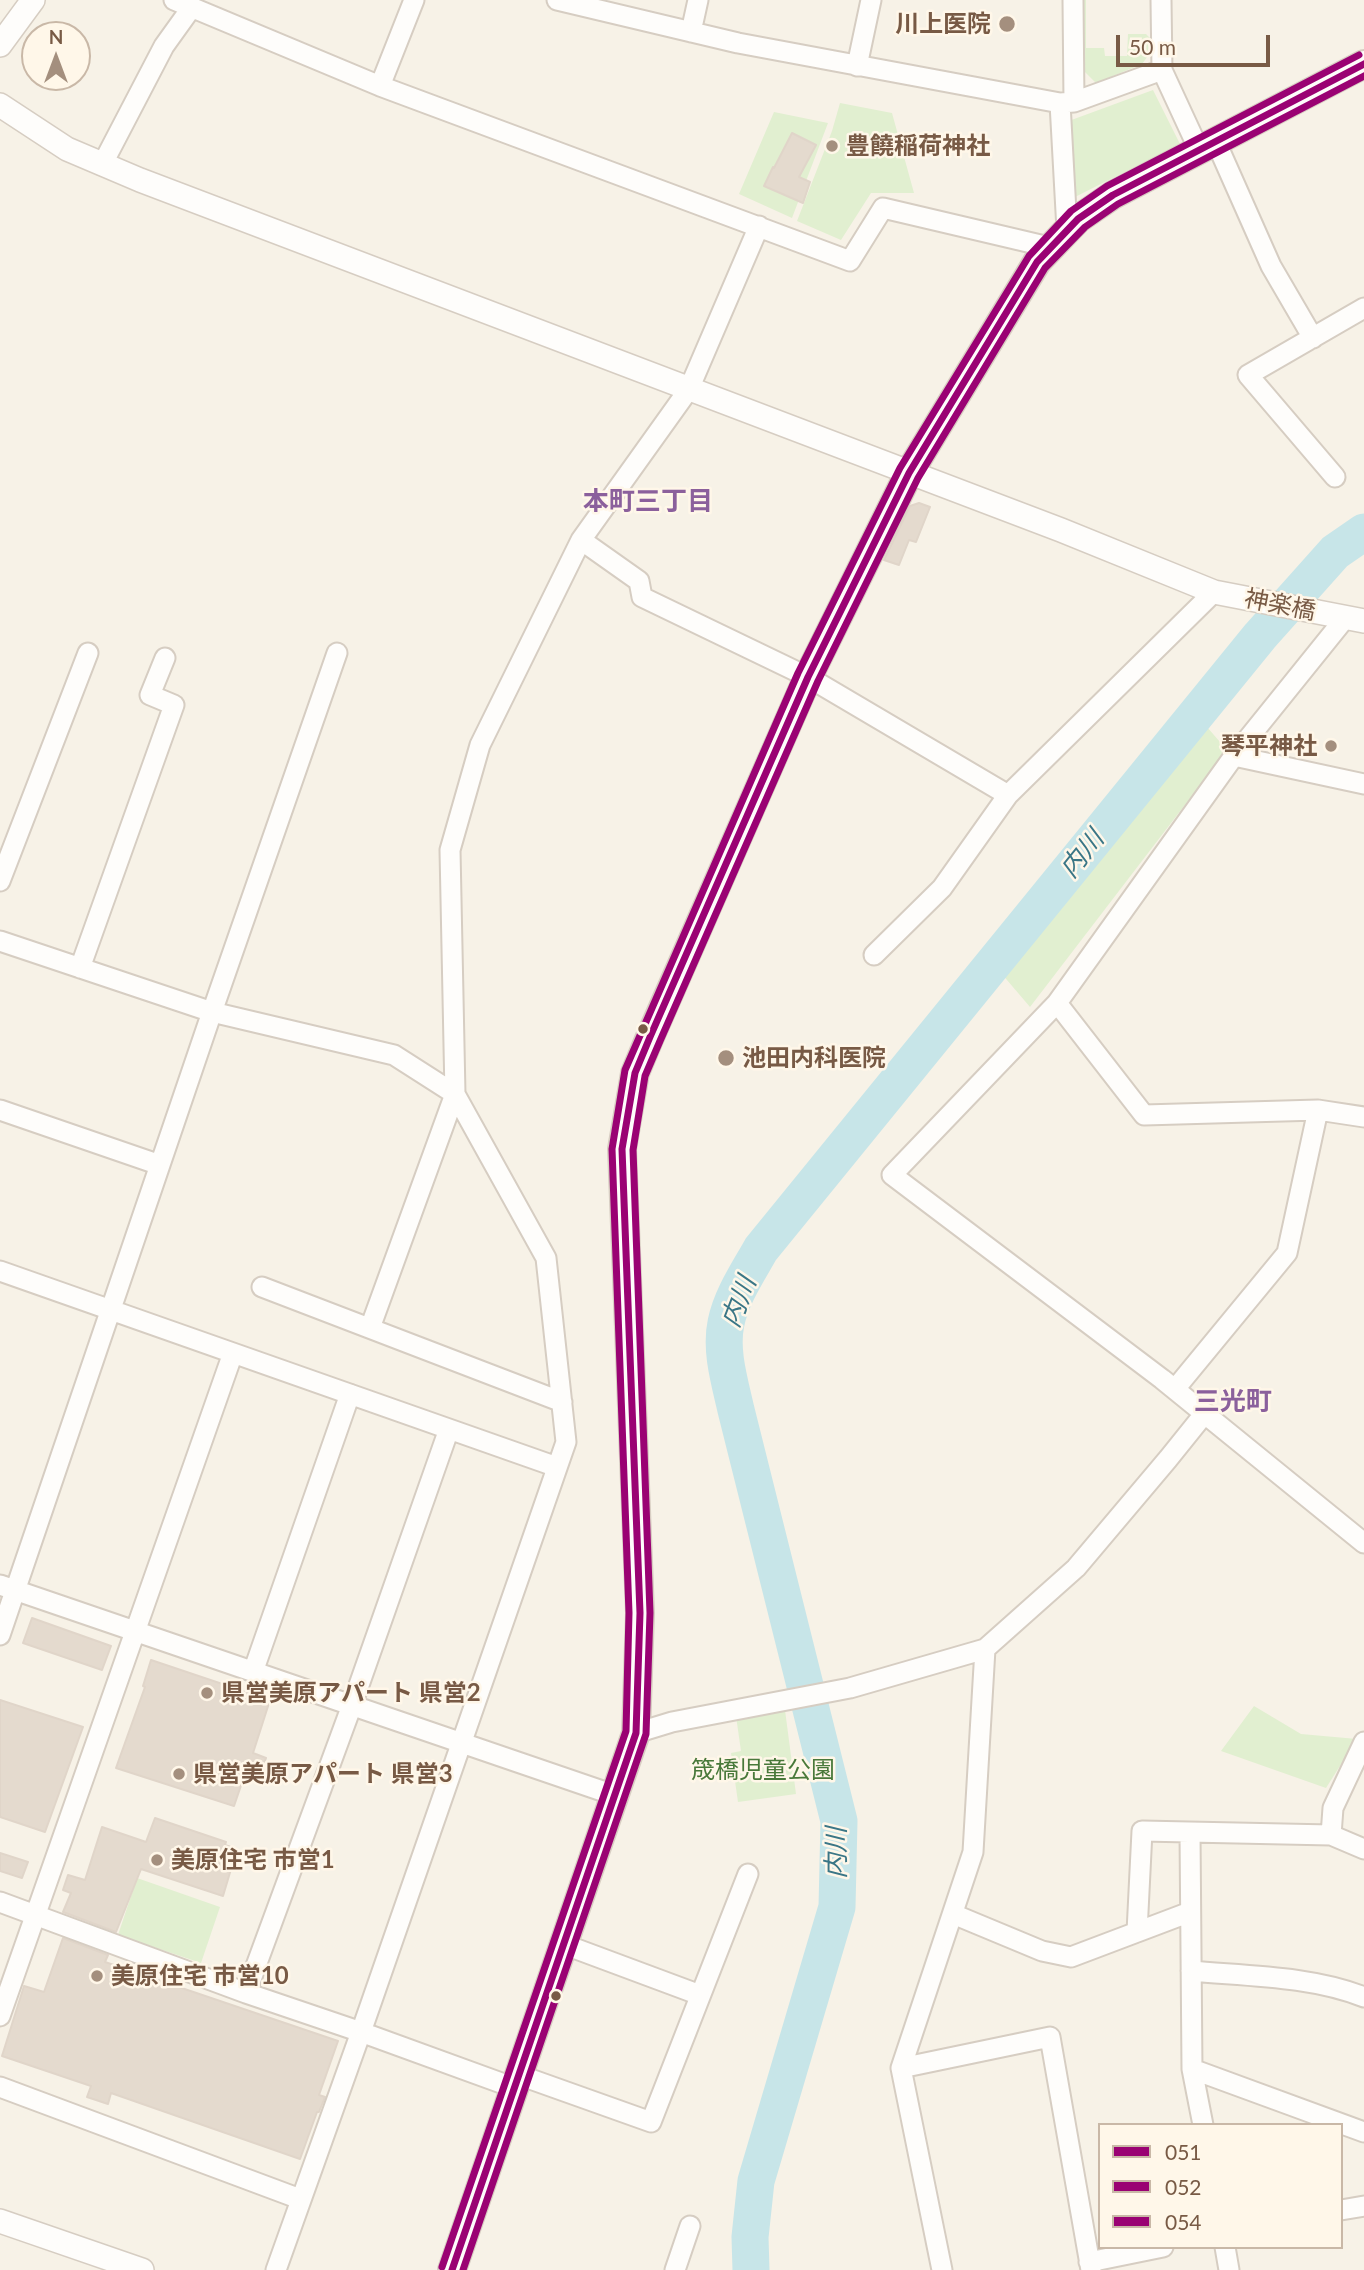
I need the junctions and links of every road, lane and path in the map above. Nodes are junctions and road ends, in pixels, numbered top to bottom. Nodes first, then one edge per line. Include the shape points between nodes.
1 (33, 0) edge
2 (414, 0) edge
3 (557, 0) edge
4 (698, 0) edge
5 (871, 0) edge
6 (1073, 0) edge
7 (1161, 0) edge
8 (183, 4) edge
9 (691, 32) junction
10 (0, 45) edge
11 (1364, 64) edge
12 (857, 66) junction
13 (1162, 70) junction
14 (380, 86) junction
15 (1067, 103) junction
16 (0, 106) edge
17 (1207, 146) junction
18 (102, 165) junction
19 (759, 226) junction
20 (1058, 239) junction
21 (1364, 308) edge
22 (1313, 338) junction
23 (689, 389) junction
24 (909, 473) junction
25 (1335, 477) dead end
26 (581, 540) junction
27 (1214, 592) junction
28 (1355, 619) edge
29 (88, 653) dead end
30 (337, 653) dead end
31 (165, 658) dead end
32 (808, 677) junction
33 (1234, 756) junction
34 (1364, 784) edge
35 (1008, 795) junction
36 (0, 881) edge
37 (0, 941) edge
38 (874, 955) dead end
39 (80, 968) junction
40 (1057, 1003) junction
41 (212, 1012) junction
42 (455, 1094) junction
43 (0, 1110) edge
44 (1318, 1110) junction
45 (1364, 1117) edge
46 (160, 1164) junction
47 (0, 1271) edge
48 (262, 1287) dead end
49 (110, 1310) junction
50 (370, 1328) junction
51 (233, 1353) junction
52 (1175, 1389) junction
53 (350, 1394) junction
54 (562, 1402) junction
55 (1205, 1413) junction
56 (449, 1429) junction
57 (557, 1467) junction
58 (1364, 1543) edge
59 (8, 1588) edge
60 (135, 1632) junction
61 (0, 1636) edge
62 (985, 1649) junction
63 (253, 1672) junction
64 (352, 1705) junction
65 (636, 1733) junction
66 (461, 1742) junction
67 (1364, 1742) edge
68 (614, 1795) junction
69 (1190, 1833) junction
70 (1332, 1835) junction
71 (1364, 1849) edge
72 (748, 1874) dead end
73 (0, 1902) edge
74 (1190, 1912) junction
75 (953, 1914) junction
76 (36, 1915) junction
77 (1137, 1931) junction
78 (564, 1944) junction
79 (1191, 1971) junction
80 (246, 1993) junction
81 (700, 1994) junction
82 (1364, 1997) edge
83 (0, 2016) edge
84 (361, 2032) junction
85 (901, 2068) junction
86 (1192, 2068) junction
87 (517, 2081) junction
88 (0, 2087) edge
89 (1203, 2123) edge
90 (1340, 2123) edge
91 (1343, 2124) edge
92 (1364, 2132) edge
93 (300, 2199) junction
94 (1364, 2206) edge
95 (1343, 2210) edge
96 (0, 2221) edge
97 (690, 2226) dead end
98 (1155, 2249) edge
99 (1225, 2249) edge
100 (108, 2264) edge
101 (1090, 2266) edge
102 (142, 2270) edge
103 (276, 2270) edge
104 (453, 2270) edge
105 (675, 2270) edge
106 (942, 2270) edge
107 (1229, 2270) edge

1 - 10 street
2 - 14 street
3 - 9 street
4 - 9 street
5 - 12 street
6 - 15 street
7 - 13 street
8 - 14 street
8 - 18 street
9 - 12 street
11 - 17 main road
12 - 15 street
13 - 15 street
13 - 17 street
14 - 19 street
15 - 20 street
16 - 18 street, 神楽橋 via 56,143
17 - 20 main road via 1112,195
17 - 22 street
18 - 23 street, 神楽橋
19 - 20 street via 850,261 883,208
19 - 23 street
20 - 24 main road via 1028,276
21 - 22 street
22 - 25 street via 1248,375
23 - 24 street, 神楽橋
23 - 26 street
24 - 27 street, 神楽橋
24 - 32 main road
26 - 32 street via 639,581 642,597
26 - 42 street via 480,745 450,850
27 - 28 street, 神楽橋
27 - 35 street
28 - 33 street
29 - 36 street
30 - 41 street
31 - 39 street via 150,695 174,705
32 - 35 street
32 - 65 main road via 635,1073 626,1119 622,1149 640,1613
33 - 34 street
33 - 40 street
35 - 38 street via 942,888
37 - 39 street
39 - 41 street
40 - 44 street via 1144,1115
40 - 52 street via 892,1175
41 - 42 street via 394,1055
41 - 46 street
42 - 50 street
42 - 54 street via 546,1258
43 - 46 street
44 - 45 street
44 - 52 street via 1287,1253
46 - 49 street
47 - 49 street
48 - 50 street
49 - 51 street
49 - 59 street
50 - 54 street
51 - 53 street
51 - 60 street
52 - 55 street
53 - 56 street
53 - 63 street
54 - 57 street via 566,1442
55 - 58 street
55 - 62 street via 1076,1568
56 - 57 street
56 - 64 street
57 - 66 street
59 - 60 street
59 - 61 street
60 - 63 street
60 - 76 street
62 - 65 street via 850,1688
62 - 75 street via 973,1852
63 - 64 street
64 - 66 street
64 - 80 street
65 - 68 main road
66 - 68 street
66 - 84 street
67 - 70 street via 1333,1808
68 - 78 main road
69 - 70 street
69 - 74 street
69 - 77 street via 1142,1832
70 - 71 street
72 - 81 street
73 - 76 street
74 - 77 street
74 - 79 street
75 - 77 street via 1042,1951 1071,1956
75 - 85 street
76 - 80 street
76 - 83 street
78 - 81 street
78 - 87 main road
79 - 82 street via 1281,1979 1345,1989
79 - 86 street
80 - 84 street
81 - 87 street via 651,2122
84 - 87 street
84 - 93 street
85 - 101 street via 1050,2037
85 - 106 street
86 - 89 street
86 - 90 street
87 - 104 main road
88 - 93 street
91 - 92 street
93 - 103 street
94 - 95 street
96 - 100 street
97 - 105 street
98 - 101 street
99 - 107 street
100 - 102 street

